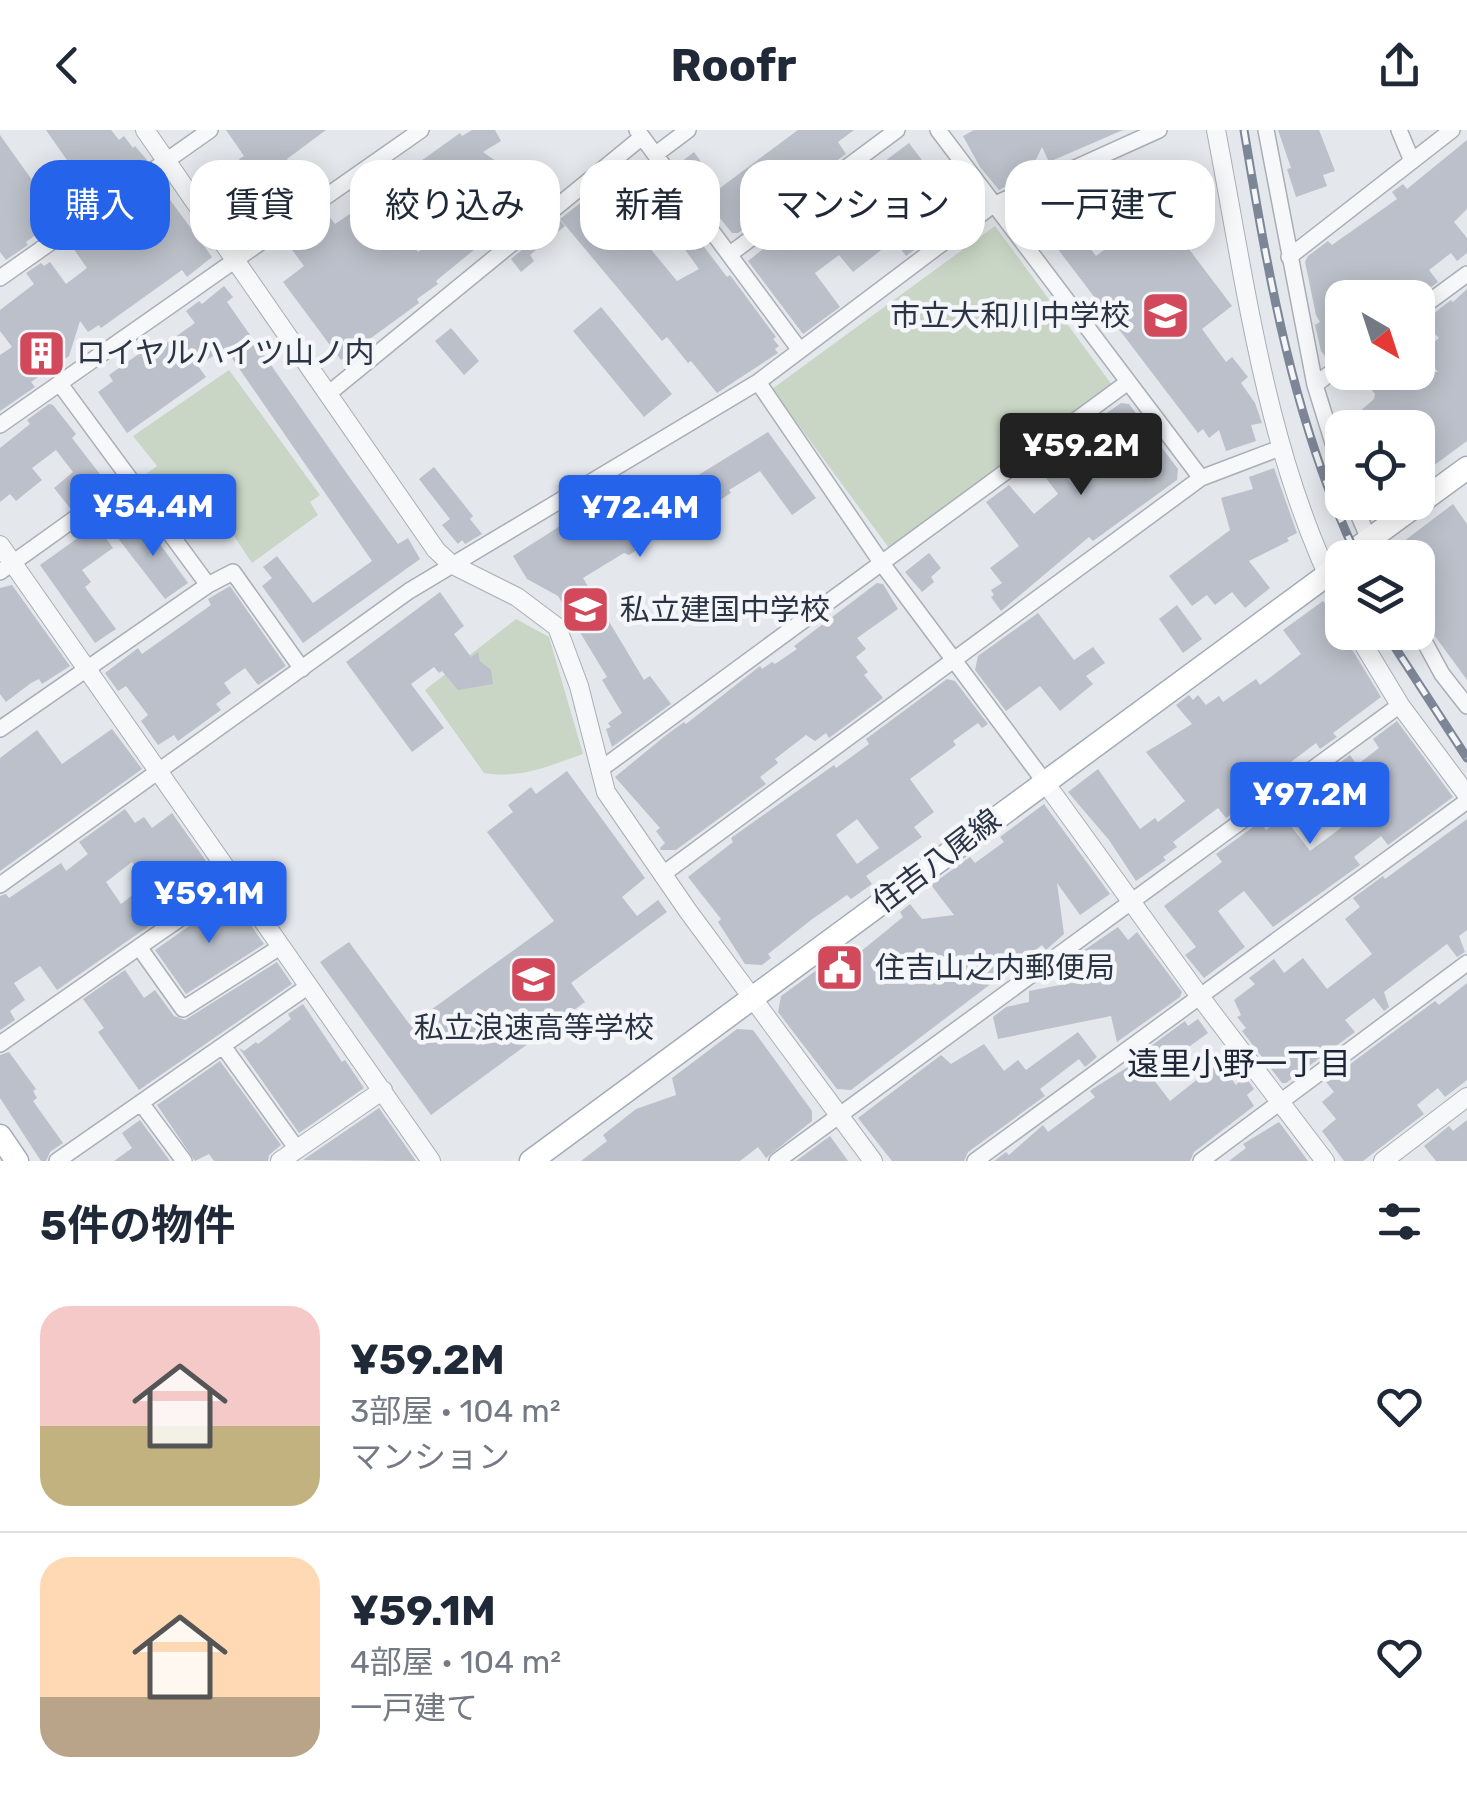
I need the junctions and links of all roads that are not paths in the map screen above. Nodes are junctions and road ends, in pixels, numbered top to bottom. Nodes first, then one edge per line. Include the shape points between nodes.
1 (144, 130) edge
2 (210, 130) edge
3 (421, 130) edge
4 (688, 130) edge
5 (897, 130) edge
6 (938, 130) edge
7 (1159, 130) edge
8 (1216, 130) edge
9 (1266, 130) edge
10 (1399, 130) edge
11 (1452, 130) edge
12 (639, 133) edge
13 (656, 154) junction
14 (165, 160) edge
15 (167, 160) edge
16 (1412, 162) junction
17 (170, 167) edge
18 (993, 205) junction
19 (40, 250) edge
20 (730, 254) junction
21 (1289, 257) junction
22 (236, 262) junction
23 (1467, 274) edge
24 (0, 278) edge
25 (1435, 298) edge
26 (799, 348) junction
27 (1325, 376) edge
28 (758, 382) junction
29 (1128, 382) junction
30 (60, 384) junction
31 (1314, 384) junction
32 (328, 394) junction
33 (1325, 419) edge
34 (0, 425) edge
35 (1280, 448) junction
36 (1467, 468) edge
37 (1202, 478) junction
38 (130, 479) junction
39 (1326, 540) edge
40 (1383, 540) edge
41 (0, 545) edge
42 (451, 564) junction
43 (883, 564) junction
44 (6, 568) edge
45 (1325, 574) edge
46 (208, 585) junction
47 (1367, 650) edge
48 (1429, 650) edge
49 (954, 661) junction
50 (87, 669) junction
51 (302, 669) junction
52 (1400, 704) junction
53 (1467, 706) edge
54 (0, 729) edge
55 (600, 769) junction
56 (158, 773) junction
57 (1044, 781) junction
58 (1467, 798) edge
59 (663, 874) junction
60 (235, 880) junction
61 (0, 884) edge
62 (1130, 901) junction
63 (140, 946) junction
64 (280, 947) junction
65 (1467, 963) edge
66 (307, 987) junction
67 (1201, 998) junction
68 (754, 999) junction
69 (0, 1044) edge
70 (223, 1046) junction
71 (383, 1090) junction
72 (1467, 1096) edge
73 (141, 1103) junction
74 (1280, 1104) junction
75 (838, 1116) junction
76 (0, 1136) edge
77 (298, 1149) junction
78 (18, 1161) edge
79 (57, 1161) edge
80 (184, 1161) edge
81 (280, 1161) edge
82 (431, 1161) edge
83 (531, 1161) edge
84 (777, 1161) edge
85 (872, 1161) edge
86 (975, 1161) edge
87 (1201, 1161) edge
88 (1325, 1161) edge
89 (1383, 1161) edge

1 - 14 street
2 - 15 street
3 - 22 street
4 - 13 street
5 - 20 street
6 - 18 street
7 - 18 street
8 - 35 street
9 - 21 street
10 - 16 street
11 - 16 street
12 - 13 street
12 - 32 street
13 - 20 street
16 - 21 street
17 - 22 street
18 - 26 street
18 - 29 street
19 - 24 street
20 - 26 street
21 - 31 street
22 - 30 street
22 - 32 street
23 - 25 street
26 - 28 street
27 - 31 street
28 - 42 street
28 - 43 street
29 - 37 street
29 - 43 street
30 - 34 street
30 - 38 street
31 - 33 street
32 - 42 street
35 - 37 street
35 - 39 street
36 - 40 main road, 住吉八尾線
37 - 49 street
38 - 44 street
38 - 46 street
41 - 44 street
42 - 51 street
42 - 55 street via 557,627
43 - 49 street
43 - 55 street
44 - 50 street
45 - 57 main road, 住吉八尾線
46 - 50 street
46 - 51 street via 233,572
47 - 52 street
48 - 53 street
49 - 57 street
49 - 59 street
50 - 54 street
50 - 56 street
51 - 56 street
52 - 58 street
52 - 62 street
55 - 59 street via 606,792
56 - 60 street
56 - 61 street
57 - 62 street
57 - 68 main road, 住吉八尾線
58 - 67 street
59 - 68 street
60 - 63 street
60 - 64 street
62 - 67 street
62 - 75 street
63 - 64 street via 183,1009
63 - 69 street
64 - 66 street
65 - 74 street
66 - 70 street
66 - 71 street
67 - 74 street
67 - 86 street
68 - 75 street
68 - 83 main road, 住吉八尾線
70 - 73 street
70 - 77 street
71 - 77 street
71 - 82 street
72 - 89 street
73 - 79 street
73 - 80 street
74 - 87 street
74 - 88 street
75 - 84 street
75 - 85 street
76 - 78 main road
77 - 81 street

